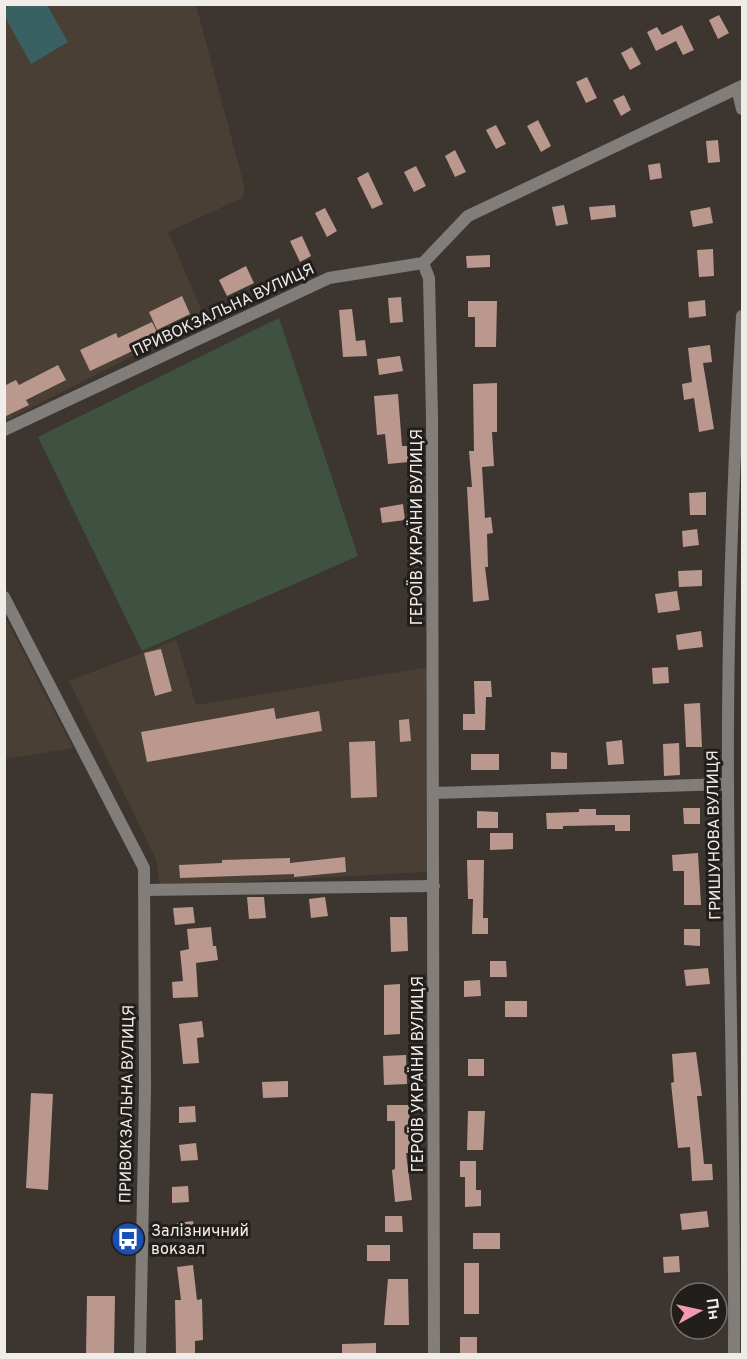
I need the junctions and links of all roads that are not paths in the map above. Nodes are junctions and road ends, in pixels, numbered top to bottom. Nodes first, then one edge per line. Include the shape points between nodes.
1 (740, 87) edge
2 (742, 109) edge
3 (423, 263) junction
4 (742, 316) edge
5 (4, 430) edge
6 (738, 445) edge
7 (4, 597) edge
8 (728, 784) junction
9 (434, 793) junction
10 (434, 886) junction
11 (144, 890) junction
12 (140, 1354) edge
13 (434, 1354) edge
14 (734, 1354) edge

1 - 2 street
1 - 3 street via 468,216
3 - 5 street, ПРИВОКЗАЛЬНА ВУЛИЦЯ via 329,278
3 - 9 street, ГЕРОЇВ УКРАЇНИ ВУЛИЦЯ via 429,278
4 - 6 street, ГРИШУНОВА ВУЛИЦЯ
6 - 8 street, ГРИШУНОВА ВУЛИЦЯ
7 - 11 street, ПРИВОКЗАЛЬНА ВУЛИЦЯ via 144,868
8 - 9 street
8 - 14 street, ГРИШУНОВА ВУЛИЦЯ
9 - 10 street, ГЕРОЇВ УКРАЇНИ ВУЛИЦЯ
10 - 11 street
10 - 13 street, ГЕРОЇВ УКРАЇНИ ВУЛИЦЯ
11 - 12 street, ПРИВОКЗАЛЬНА ВУЛИЦЯ

